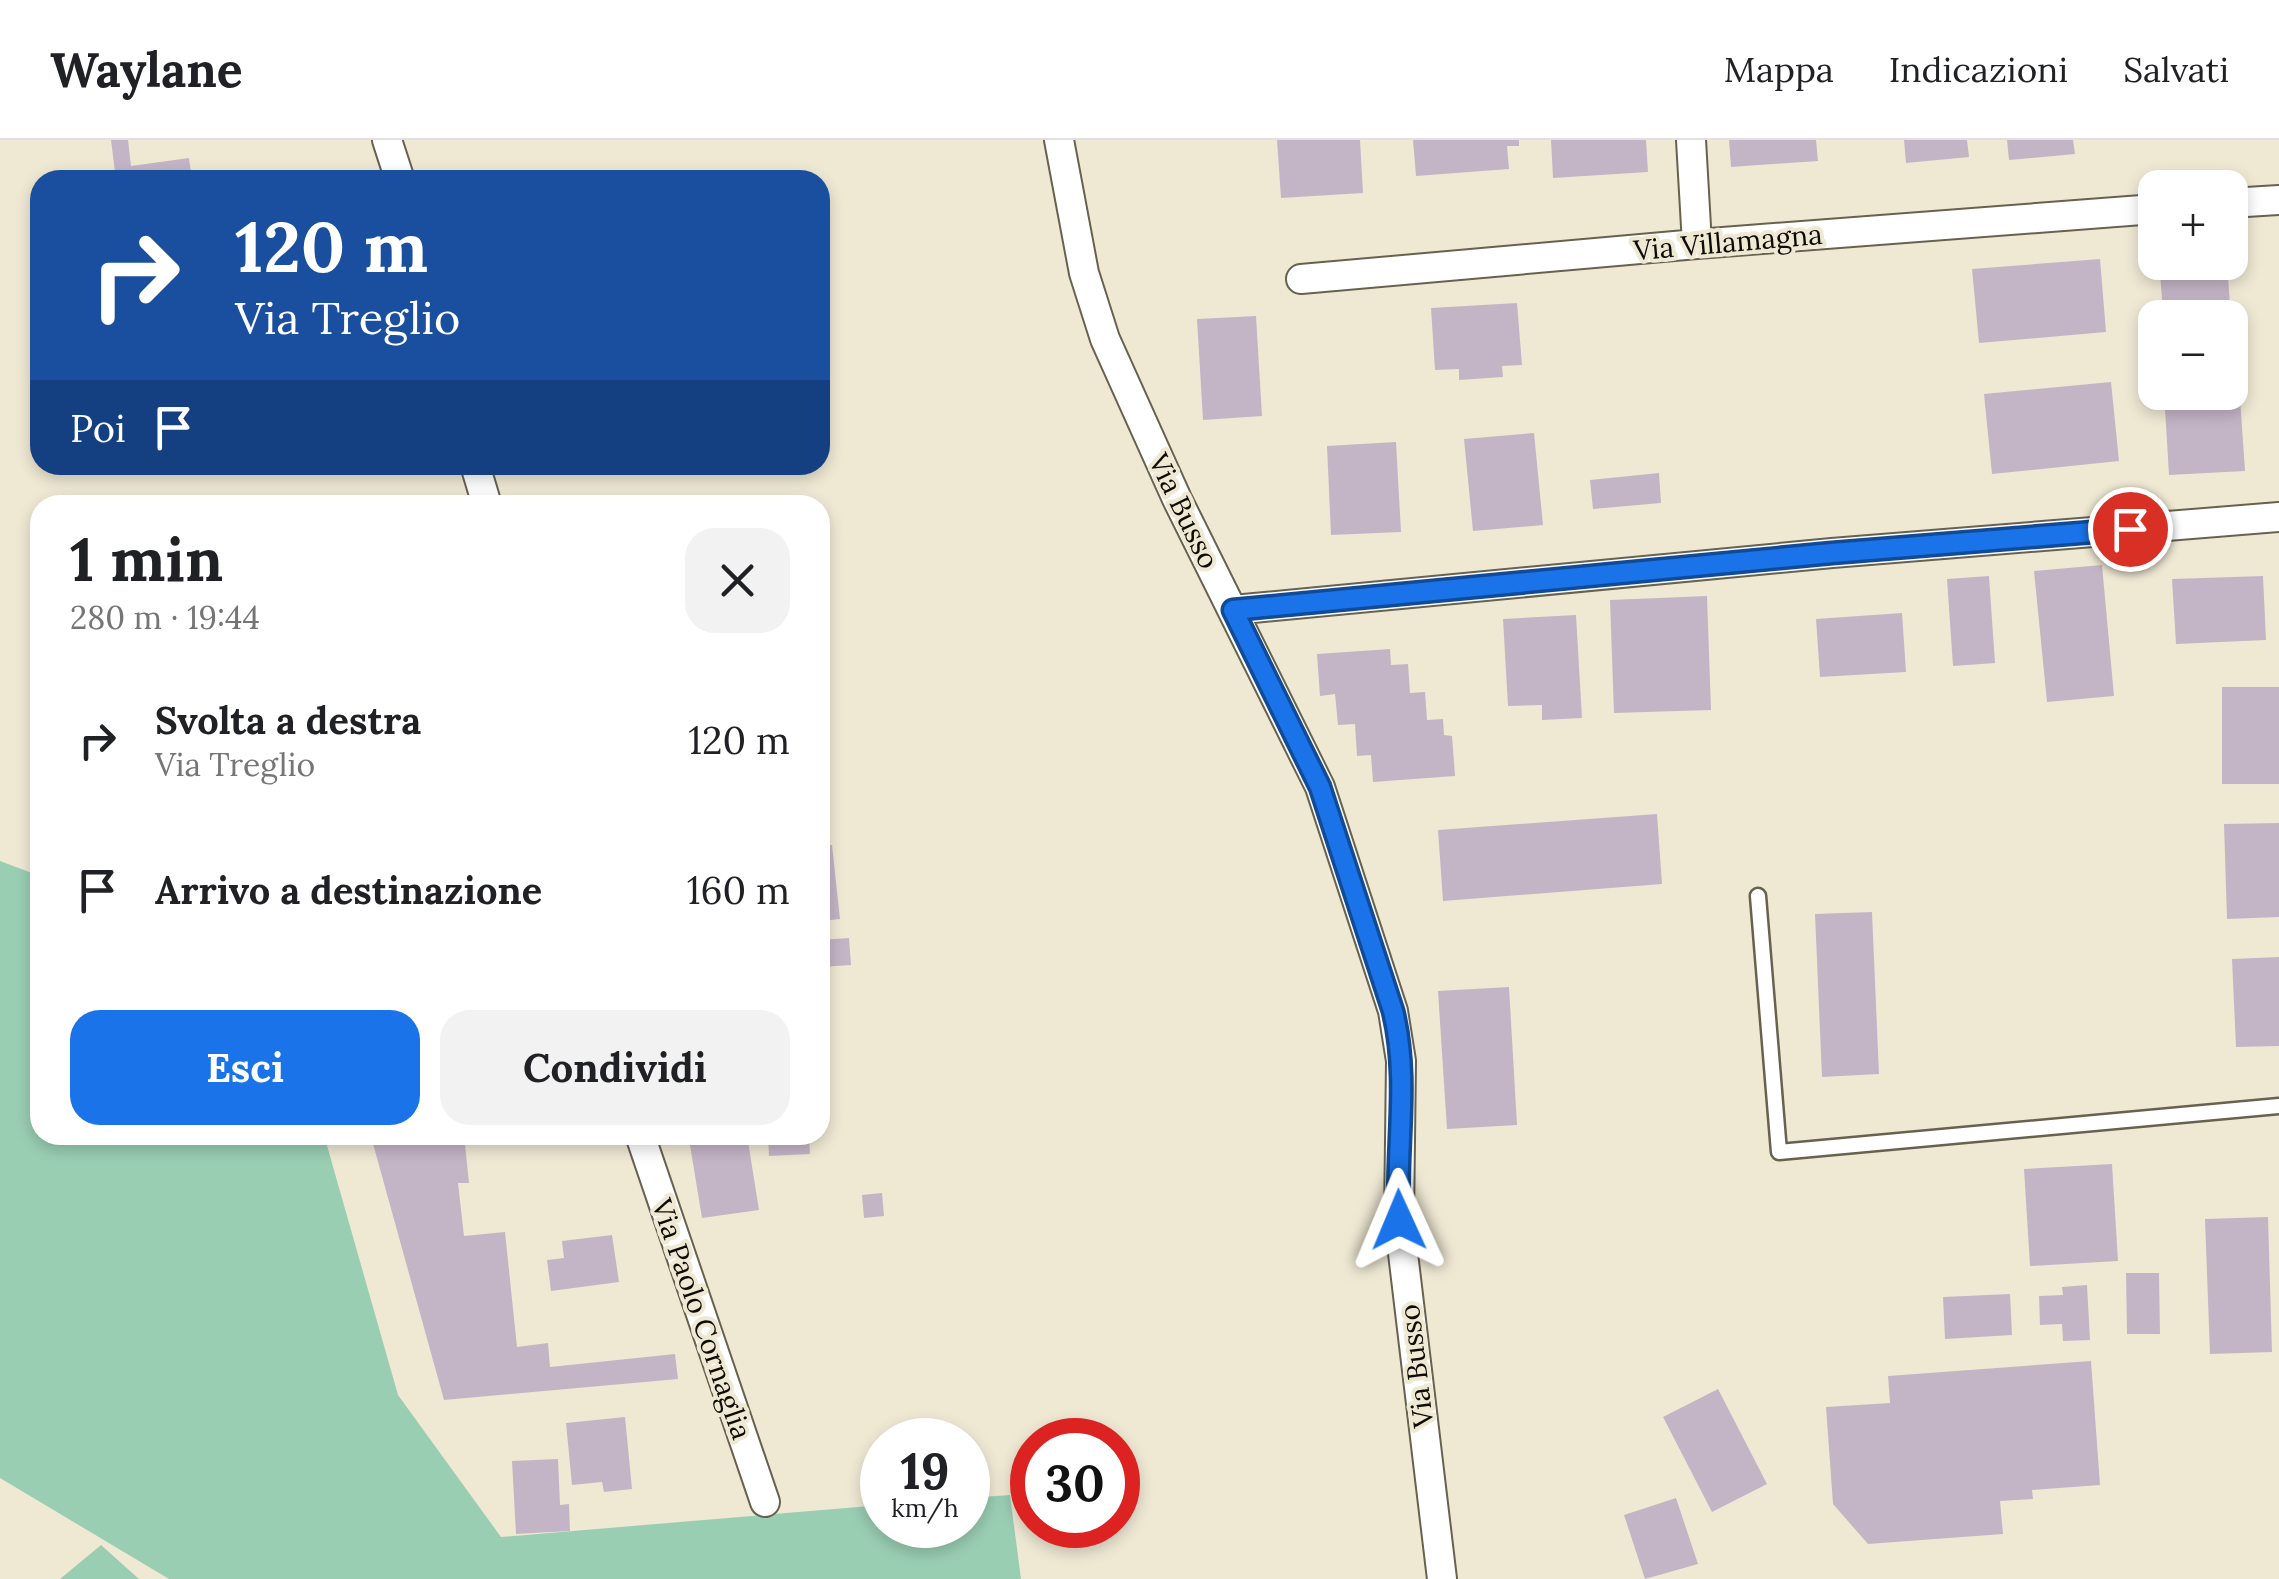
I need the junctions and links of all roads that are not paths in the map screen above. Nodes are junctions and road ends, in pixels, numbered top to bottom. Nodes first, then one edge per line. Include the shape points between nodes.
1 (387, 140) edge
2 (1059, 140) edge
3 (1691, 140) edge
4 (397, 170) edge
5 (2279, 200) edge
6 (2248, 203) edge
7 (2138, 210) edge
8 (1698, 244) junction
9 (1302, 279) dead end
10 (2279, 517) edge
11 (1233, 610) junction
12 (1758, 896) dead end
13 (2279, 1106) edge
14 (643, 1145) edge
15 (765, 1502) dead end
16 (1442, 1579) edge

1 - 4 street
2 - 11 street, Via Busso via 1099,322
3 - 8 street
5 - 6 street
7 - 8 street, Via Villamagna
8 - 9 street, Via Villamagna
10 - 11 street
11 - 16 street, Via Busso via 1320,787 1396,1022 1399,1220
12 - 13 lane via 1778,1152
14 - 15 street, Via Paolo Cornaglia

